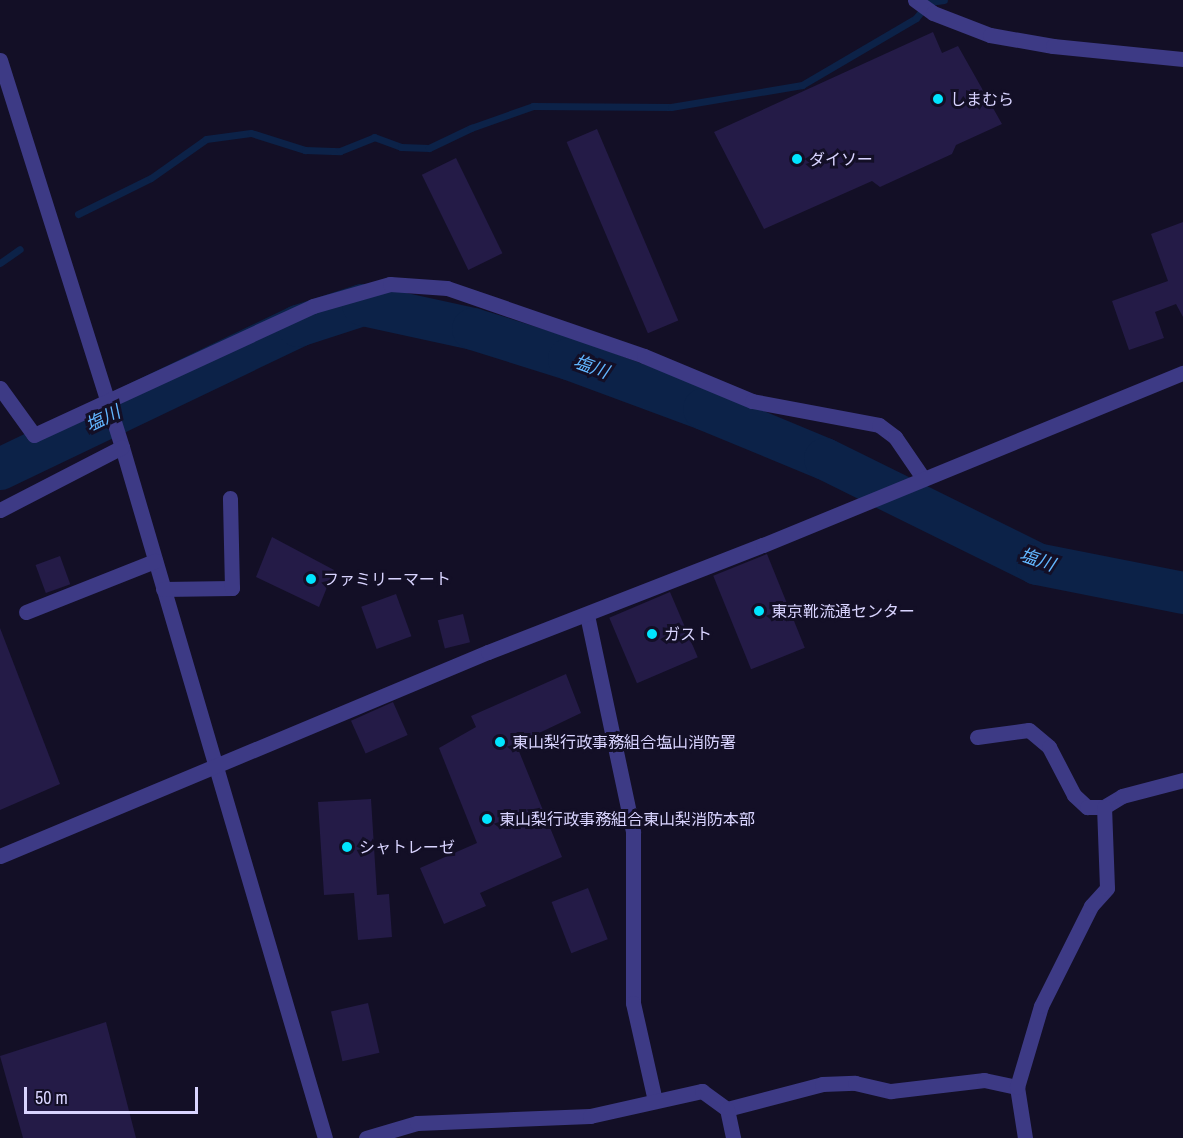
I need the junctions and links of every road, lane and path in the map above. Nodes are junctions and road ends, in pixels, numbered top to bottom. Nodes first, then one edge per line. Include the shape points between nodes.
1 (916, 1) edge
2 (1183, 59) edge
3 (0, 60) edge
4 (1183, 373) edge
5 (0, 388) edge
6 (107, 400) junction
7 (122, 447) junction
8 (923, 478) junction
9 (230, 498) dead end
10 (0, 510) edge
11 (155, 561) junction
12 (163, 589) junction
13 (27, 612) dead end
14 (587, 615) junction
15 (977, 737) dead end
16 (214, 768) junction
17 (1183, 780) edge
18 (1104, 807) junction
19 (0, 856) edge
20 (1017, 1087) junction
21 (655, 1101) junction
22 (727, 1109) junction
23 (324, 1138) edge
24 (366, 1138) edge
25 (733, 1138) edge
26 (1025, 1138) edge

1 - 2 street via 933,14 1001,37
3 - 6 street
4 - 8 street
5 - 6 street via 34,435
6 - 7 street
6 - 8 street via 313,306 390,284 447,288 644,356 752,400 879,424 895,437
7 - 10 street
7 - 11 street
8 - 14 street
9 - 12 street via 232,588
11 - 12 street
11 - 13 street
12 - 16 street
14 - 16 street via 488,652
14 - 21 street via 633,832 633,1003
15 - 18 street via 1029,730 1048,747 1074,795 1087,807
16 - 19 street
16 - 23 street
17 - 18 street via 1122,796
18 - 20 street via 1107,888 1091,906 1041,1006
20 - 22 street via 984,1080 891,1091 855,1083 822,1084
20 - 26 street
21 - 22 street via 702,1091
21 - 24 street via 590,1116 417,1123
22 - 25 street

